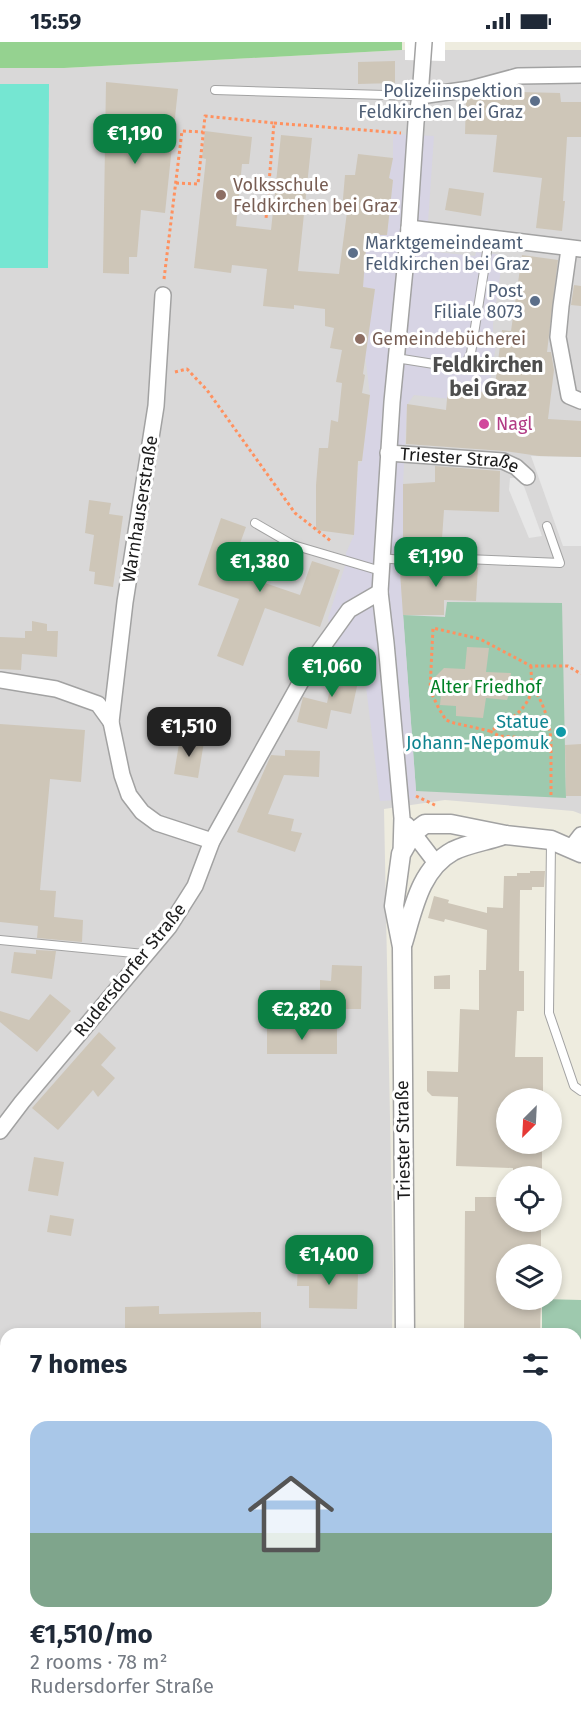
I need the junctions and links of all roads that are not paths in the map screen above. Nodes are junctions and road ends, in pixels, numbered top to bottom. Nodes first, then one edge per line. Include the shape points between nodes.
1 (424, 42) edge
2 (581, 75) edge
3 (214, 90) dead end
4 (420, 96) junction
5 (409, 228) junction
6 (489, 239) junction
7 (575, 249) edge
8 (162, 295) road end
9 (396, 358) junction
10 (581, 401) edge
11 (388, 453) junction
12 (527, 477) dead end
13 (255, 523) dead end
14 (547, 526) dead end
15 (381, 564) junction
16 (380, 591) junction
17 (0, 680) edge
18 (111, 722) junction
19 (408, 825) junction
20 (506, 835) junction
21 (551, 840) junction
22 (212, 841) junction
23 (578, 845) edge
24 (436, 863) junction
25 (0, 940) edge
26 (402, 947) junction
27 (146, 955) junction
28 (581, 1091) edge
29 (0, 1131) edge
30 (405, 1328) edge

1 - 4 street
2 - 4 street via 518,76 470,89
3 - 4 lane
4 - 5 street
5 - 6 street
5 - 9 street, Triester Straße
6 - 7 street
6 - 9 lane via 471,353 466,363 459,368
7 - 10 street via 558,337 569,396
8 - 18 street, Warnhauserstraße via 156,406 125,602
9 - 11 street, Triester Straße
11 - 12 street, Triester Straße via 503,461
11 - 15 street, Triester Straße
13 - 15 lane via 293,545
14 - 15 lane via 560,562 466,559
15 - 16 street, Triester Straße
16 - 19 street, Triester Straße
16 - 22 street, Rudersdorfer Straße via 349,610 313,660
17 - 18 street via 56,689 98,704
18 - 22 street, Warnhauserstraße via 122,775 129,795 142,812 157,823
19 - 20 street via 451,824
19 - 24 street
19 - 26 street via 394,906
20 - 21 street
20 - 24 street via 454,850
21 - 23 street
21 - 28 lane via 549,1012 574,1086
22 - 27 street, Rudersdorfer Straße via 195,886 170,927
24 - 26 street via 417,895
25 - 27 lane
26 - 30 street, Triester Straße
27 - 29 street, Rudersdorfer Straße

